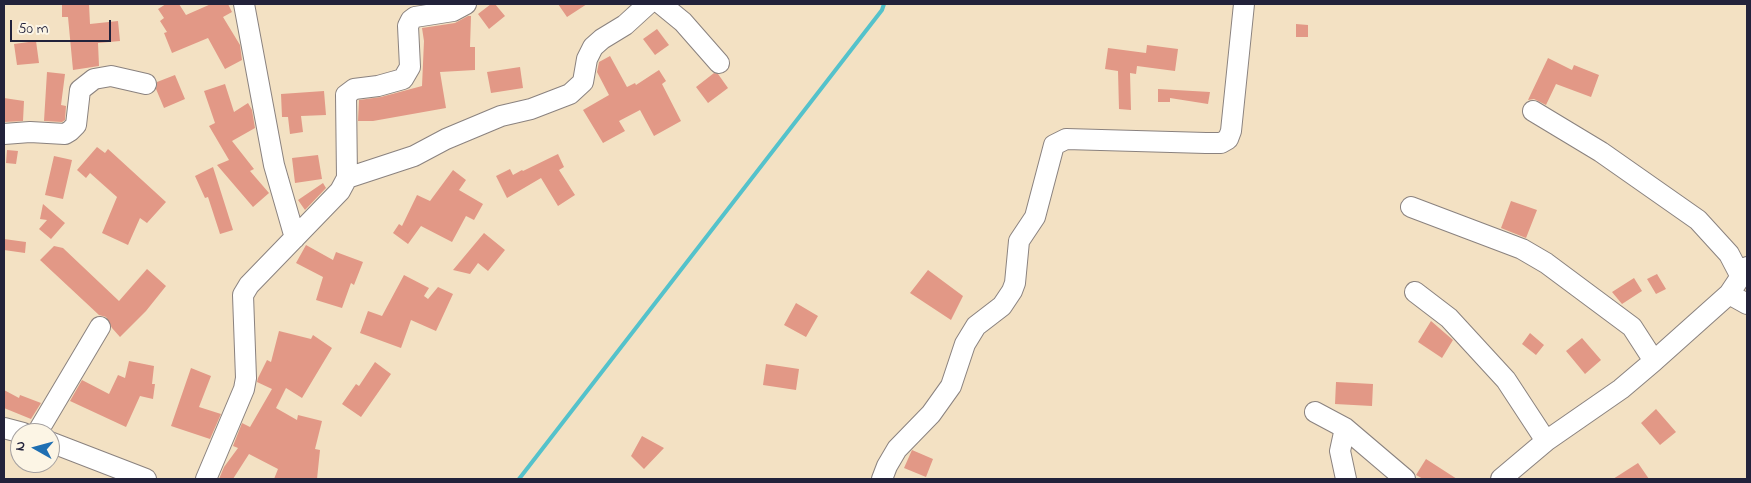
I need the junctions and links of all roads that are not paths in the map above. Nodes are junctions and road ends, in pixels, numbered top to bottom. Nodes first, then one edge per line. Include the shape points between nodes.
1 (244, 4) edge
2 (466, 4) edge
3 (648, 4) edge
4 (661, 4) edge
5 (1244, 4) edge
6 (719, 63) dead end
7 (146, 84) dead end
8 (1533, 110) dead end
9 (4, 134) edge
10 (348, 178) junction
11 (1411, 207) dead end
12 (295, 238) junction
13 (1744, 272) edge
14 (1416, 292) dead end
15 (1729, 294) junction
16 (1747, 304) edge
17 (100, 327) dead end
18 (1654, 361) junction
19 (1316, 412) dead end
20 (43, 423) edge
21 (1345, 428) junction
22 (1546, 441) junction
23 (60, 446) edge
24 (146, 479) edge
25 (206, 479) edge
26 (882, 479) edge
27 (1346, 479) edge
28 (1405, 479) edge
29 (1501, 479) edge

1 - 12 street via 274,165
2 - 10 street via 453,11 411,20 408,26 410,67 402,79 354,89 346,95
3 - 10 street via 593,47 587,60 584,82 570,94 501,116 414,156
4 - 6 street via 683,22
5 - 26 street via 1228,139 1221,143 1066,139 1057,143 1051,152 1035,217 1019,241 1012,291 1002,306 976,326 965,344 951,386 931,414 897,449
7 - 9 street via 111,76 94,79 80,90 76,125 70,131 65,134
8 - 13 street via 1601,152 1698,220
10 - 12 street via 340,191
11 - 18 street via 1522,250 1546,263 1632,327
12 - 25 street via 243,295 244,389
13 - 15 street
14 - 22 street via 1449,318 1506,380
15 - 16 street
15 - 18 street
17 - 20 street
18 - 22 street via 1621,389
19 - 21 street
21 - 27 street via 1340,451
21 - 28 street
22 - 29 street
23 - 24 street

